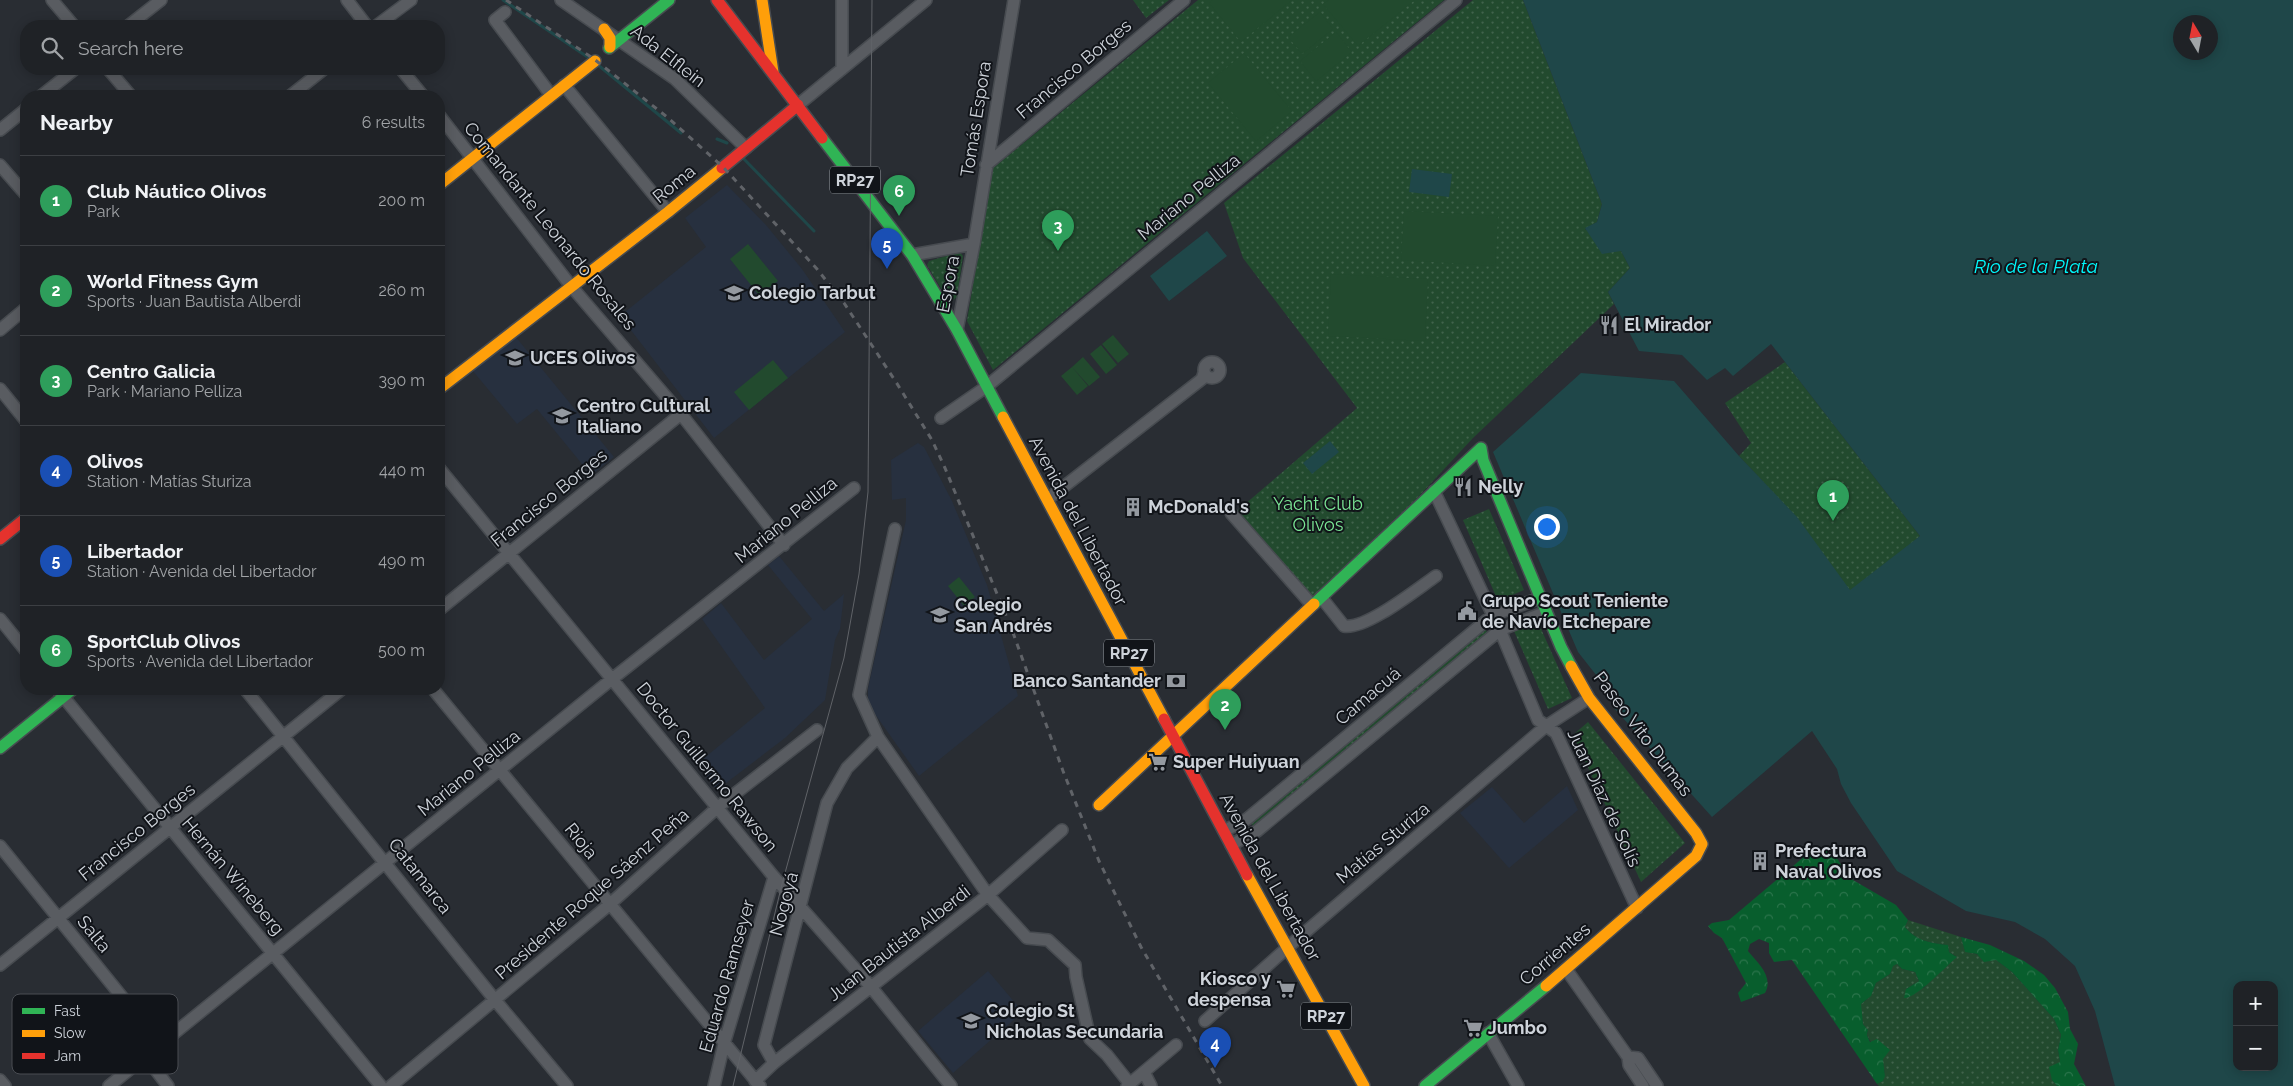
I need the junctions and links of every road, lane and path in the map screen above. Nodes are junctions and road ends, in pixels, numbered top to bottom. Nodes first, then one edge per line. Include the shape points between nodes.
1 (52, 0) edge
2 (161, 0) edge
3 (347, 0) edge
4 (411, 0) edge
5 (561, 0) edge
6 (669, 0) edge
7 (717, 0) edge
8 (762, 0) edge
9 (842, 0) edge
10 (1014, 0) edge
11 (1184, 0) edge
12 (1456, 0) edge
13 (920, 2) edge
14 (505, 12) dead end
15 (69, 20) edge
16 (136, 20) edge
17 (362, 20) edge
18 (384, 20) edge
19 (604, 29) junction
20 (619, 39) junction
21 (629, 46) junction
22 (609, 47) junction
23 (595, 61) dead end
24 (842, 69) junction
25 (773, 72) junction
26 (67, 75) edge
27 (113, 75) edge
28 (316, 75) edge
29 (406, 75) edge
30 (564, 85) junction
31 (49, 90) edge
32 (126, 90) edge
33 (298, 90) edge
34 (419, 90) edge
35 (551, 95) junction
36 (798, 105) junction
37 (20, 114) edge
38 (445, 123) edge
39 (0, 130) edge
40 (746, 148) junction
41 (473, 158) junction
42 (0, 165) edge
43 (986, 165) junction
44 (445, 180) edge
45 (20, 188) edge
46 (668, 212) junction
47 (974, 244) junction
48 (912, 255) junction
49 (571, 286) junction
50 (20, 313) edge
51 (0, 330) edge
52 (956, 330) junction
53 (1205, 376) dead end
54 (445, 384) edge
55 (986, 386) junction
56 (0, 389) edge
57 (20, 414) edge
58 (681, 414) junction
59 (941, 418) dead end
60 (445, 475) edge
61 (854, 488) dead end
62 (1434, 491) junction
63 (1048, 499) junction
64 (1231, 513) dead end
65 (20, 523) edge
66 (895, 530) dead end
67 (0, 539) edge
68 (784, 545) junction
69 (509, 553) junction
70 (1436, 576) dead end
71 (1540, 598) junction
72 (1316, 601) junction
73 (445, 605) edge
74 (1546, 612) junction
75 (1493, 615) junction
76 (0, 619) edge
77 (1500, 630) junction
78 (20, 644) edge
79 (612, 679) junction
80 (1416, 679) junction
81 (1426, 690) junction
82 (58, 695) edge
83 (62, 695) edge
84 (250, 695) edge
85 (334, 695) edge
86 (438, 695) edge
87 (1589, 698) junction
88 (1546, 726) junction
89 (817, 730) dead end
90 (1172, 735) junction
91 (283, 736) junction
92 (878, 736) junction
93 (0, 748) edge
94 (501, 770) junction
95 (1299, 776) junction
96 (1308, 788) junction
97 (1099, 806) dead end
98 (718, 807) junction
99 (170, 828) junction
100 (1062, 830) dead end
101 (1224, 831) junction
102 (1702, 844) joint
103 (1231, 845) junction
104 (0, 846) edge
105 (386, 862) junction
106 (774, 877) junction
107 (988, 895) junction
108 (610, 904) junction
109 (802, 906) junction
110 (1636, 908) junction
111 (58, 918) junction
112 (1288, 947) junction
113 (274, 953) junction
114 (0, 965) edge
115 (1566, 969) junction
116 (871, 987) junction
117 (120, 994) edge
118 (495, 1000) junction
119 (1205, 1021) dead end
120 (178, 1030) edge
121 (1488, 1033) junction
122 (724, 1044) junction
123 (1176, 1045) dead end
124 (1628, 1057) junction
125 (774, 1063) junction
126 (1144, 1072) junction
127 (123, 1074) edge
128 (158, 1074) edge
129 (0, 1080) edge
130 (758, 1084) edge
131 (1128, 1085) edge
132 (5, 1086) edge
133 (109, 1086) edge
134 (168, 1086) edge
135 (381, 1086) edge
136 (392, 1086) edge
137 (567, 1086) edge
138 (714, 1086) edge
139 (951, 1086) edge
140 (1151, 1086) edge
141 (1364, 1086) edge
142 (1425, 1086) edge
143 (1518, 1086) edge
144 (1643, 1086) edge
145 (1657, 1086) edge

1 - 15 street
2 - 16 street
3 - 17 street
4 - 18 street
5 - 19 street, Ada Elflein
6 - 20 street
7 - 25 street, Avenida del Libertador / RP27
8 - 25 street
9 - 24 street
10 - 43 street, Tomás Espora
11 - 43 street, Francisco Borges
12 - 55 street, Mariano Pelliza
13 - 24 street, Roma
14 - 35 street via 495,20
19 - 20 street, Ada Elflein
19 - 22 street via 610,38
20 - 21 street, Ada Elflein
20 - 22 street
21 - 22 street via 621,43
21 - 40 street, Ada Elflein via 675,79
23 - 30 street
24 - 36 street, Roma
25 - 36 street, Avenida del Libertador / RP27
26 - 31 street
27 - 32 street
28 - 33 street
29 - 34 street
30 - 35 street
30 - 46 street
35 - 41 street
36 - 40 street, Roma
36 - 48 street, Avenida del Libertador / RP27
37 - 39 street
38 - 41 street, Comandante Leonardo Rosales
40 - 46 street, Roma
41 - 44 street
41 - 49 street, Comandante Leonardo Rosales
42 - 45 street
43 - 47 street, Tomás Espora
46 - 49 street, Roma
47 - 48 street
47 - 52 street, Espora
48 - 52 street, Avenida del Libertador / RP27
49 - 54 street, Roma
49 - 58 street, Comandante Leonardo Rosales
50 - 51 street
52 - 55 street, Avenida del Libertador / RP27
53 - 63 street
55 - 59 street, Mariano Pelliza
55 - 63 street, Avenida del Libertador / RP27
56 - 57 street
58 - 68 street, Comandante Leonardo Rosales
58 - 69 street, Francisco Borges
60 - 69 street, Doctor Guillermo Rawson
61 - 68 street, Mariano Pelliza
62 - 71 street, Paseo Vito Dumas via 1480,448
62 - 72 street
62 - 75 street, Juan Díaz de Solís
63 - 90 street, Avenida del Libertador / RP27
64 - 72 street
65 - 67 street
66 - 92 street via 859,695
68 - 79 street, Mariano Pelliza
69 - 73 street, Francisco Borges
69 - 79 street, Doctor Guillermo Rawson
70 - 72 street via 1376,617 1350,627 1344,626
71 - 74 street, Paseo Vito Dumas
71 - 75 street, Camacuá
72 - 90 street
74 - 77 street, Camacuá
74 - 87 street, Paseo Vito Dumas
75 - 77 street, Juan Díaz de Solís
75 - 80 street, Camacuá
76 - 78 street
77 - 81 street, Camacuá
77 - 88 street, Juan Díaz de Solís via 1538,720
79 - 94 street, Mariano Pelliza
79 - 98 street, Doctor Guillermo Rawson
80 - 81 street
80 - 95 street, Camacuá
81 - 96 street, Camacuá
82 - 93 street
83 - 99 street, Hernán Wineberg
84 - 91 street, Catamarca
85 - 91 street, Francisco Borges
86 - 94 street, Rioja
87 - 88 street, Matías Sturiza
87 - 102 street, Paseo Vito Dumas
88 - 110 street, Juan Díaz de Solís via 1556,732
88 - 112 street, Matías Sturiza
89 - 98 street, Presidente Roque Sáenz Peña
90 - 97 street
90 - 101 street, Avenida del Libertador / RP27
91 - 99 street, Francisco Borges
91 - 105 street, Catamarca
92 - 107 street
92 - 109 street, Nogoyá via 847,768 827,803
94 - 105 street, Mariano Pelliza
94 - 108 street, Rioja
95 - 96 street
95 - 101 street, Camacuá via 1247,819
96 - 103 street, Camacuá via 1257,831
98 - 106 street, Doctor Guillermo Rawson
98 - 108 street, Presidente Roque Sáenz Peña
99 - 111 street, Francisco Borges
99 - 113 street, Hernán Wineberg
100 - 107 street, Juan Bautista Alberdi
101 - 103 street, Avenida del Libertador / RP27
102 - 110 street, Corrientes via 1696,856
103 - 112 street, Avenida del Libertador / RP27
104 - 111 street, Salta
105 - 113 street, Mariano Pelliza
105 - 118 street, Catamarca
106 - 109 street, Doctor Guillermo Rawson
106 - 122 street, Eduardo Ramseyer
107 - 116 street, Juan Bautista Alberdi
107 - 131 street via 1027,938 1048,940 1075,965 1090,1039
108 - 118 street, Presidente Roque Sáenz Peña
108 - 122 street, Rioja
109 - 116 street, Doctor Guillermo Rawson
109 - 125 street, Nogoyá via 764,1045
110 - 115 street, Corrientes
111 - 114 street, Francisco Borges
111 - 117 street, Salta
112 - 119 street, Matías Sturiza
112 - 141 street, Avenida del Libertador / RP27
113 - 120 street, Mariano Pelliza
113 - 135 street, Hernán Wineberg
115 - 121 street, Corrientes
115 - 124 street
116 - 125 street, Juan Bautista Alberdi
116 - 139 street, Doctor Guillermo Rawson
118 - 136 street, Presidente Roque Sáenz Peña
118 - 137 street, Catamarca
121 - 142 street, Corrientes
121 - 143 street
122 - 130 street, Rioja
122 - 138 street, Eduardo Ramseyer
123 - 126 street
124 - 144 street via 1629,1065
124 - 145 street via 1638,1058
125 - 130 street, Juan Bautista Alberdi
126 - 131 street
126 - 140 street
127 - 133 street, Mariano Pelliza
128 - 134 street
129 - 132 street

